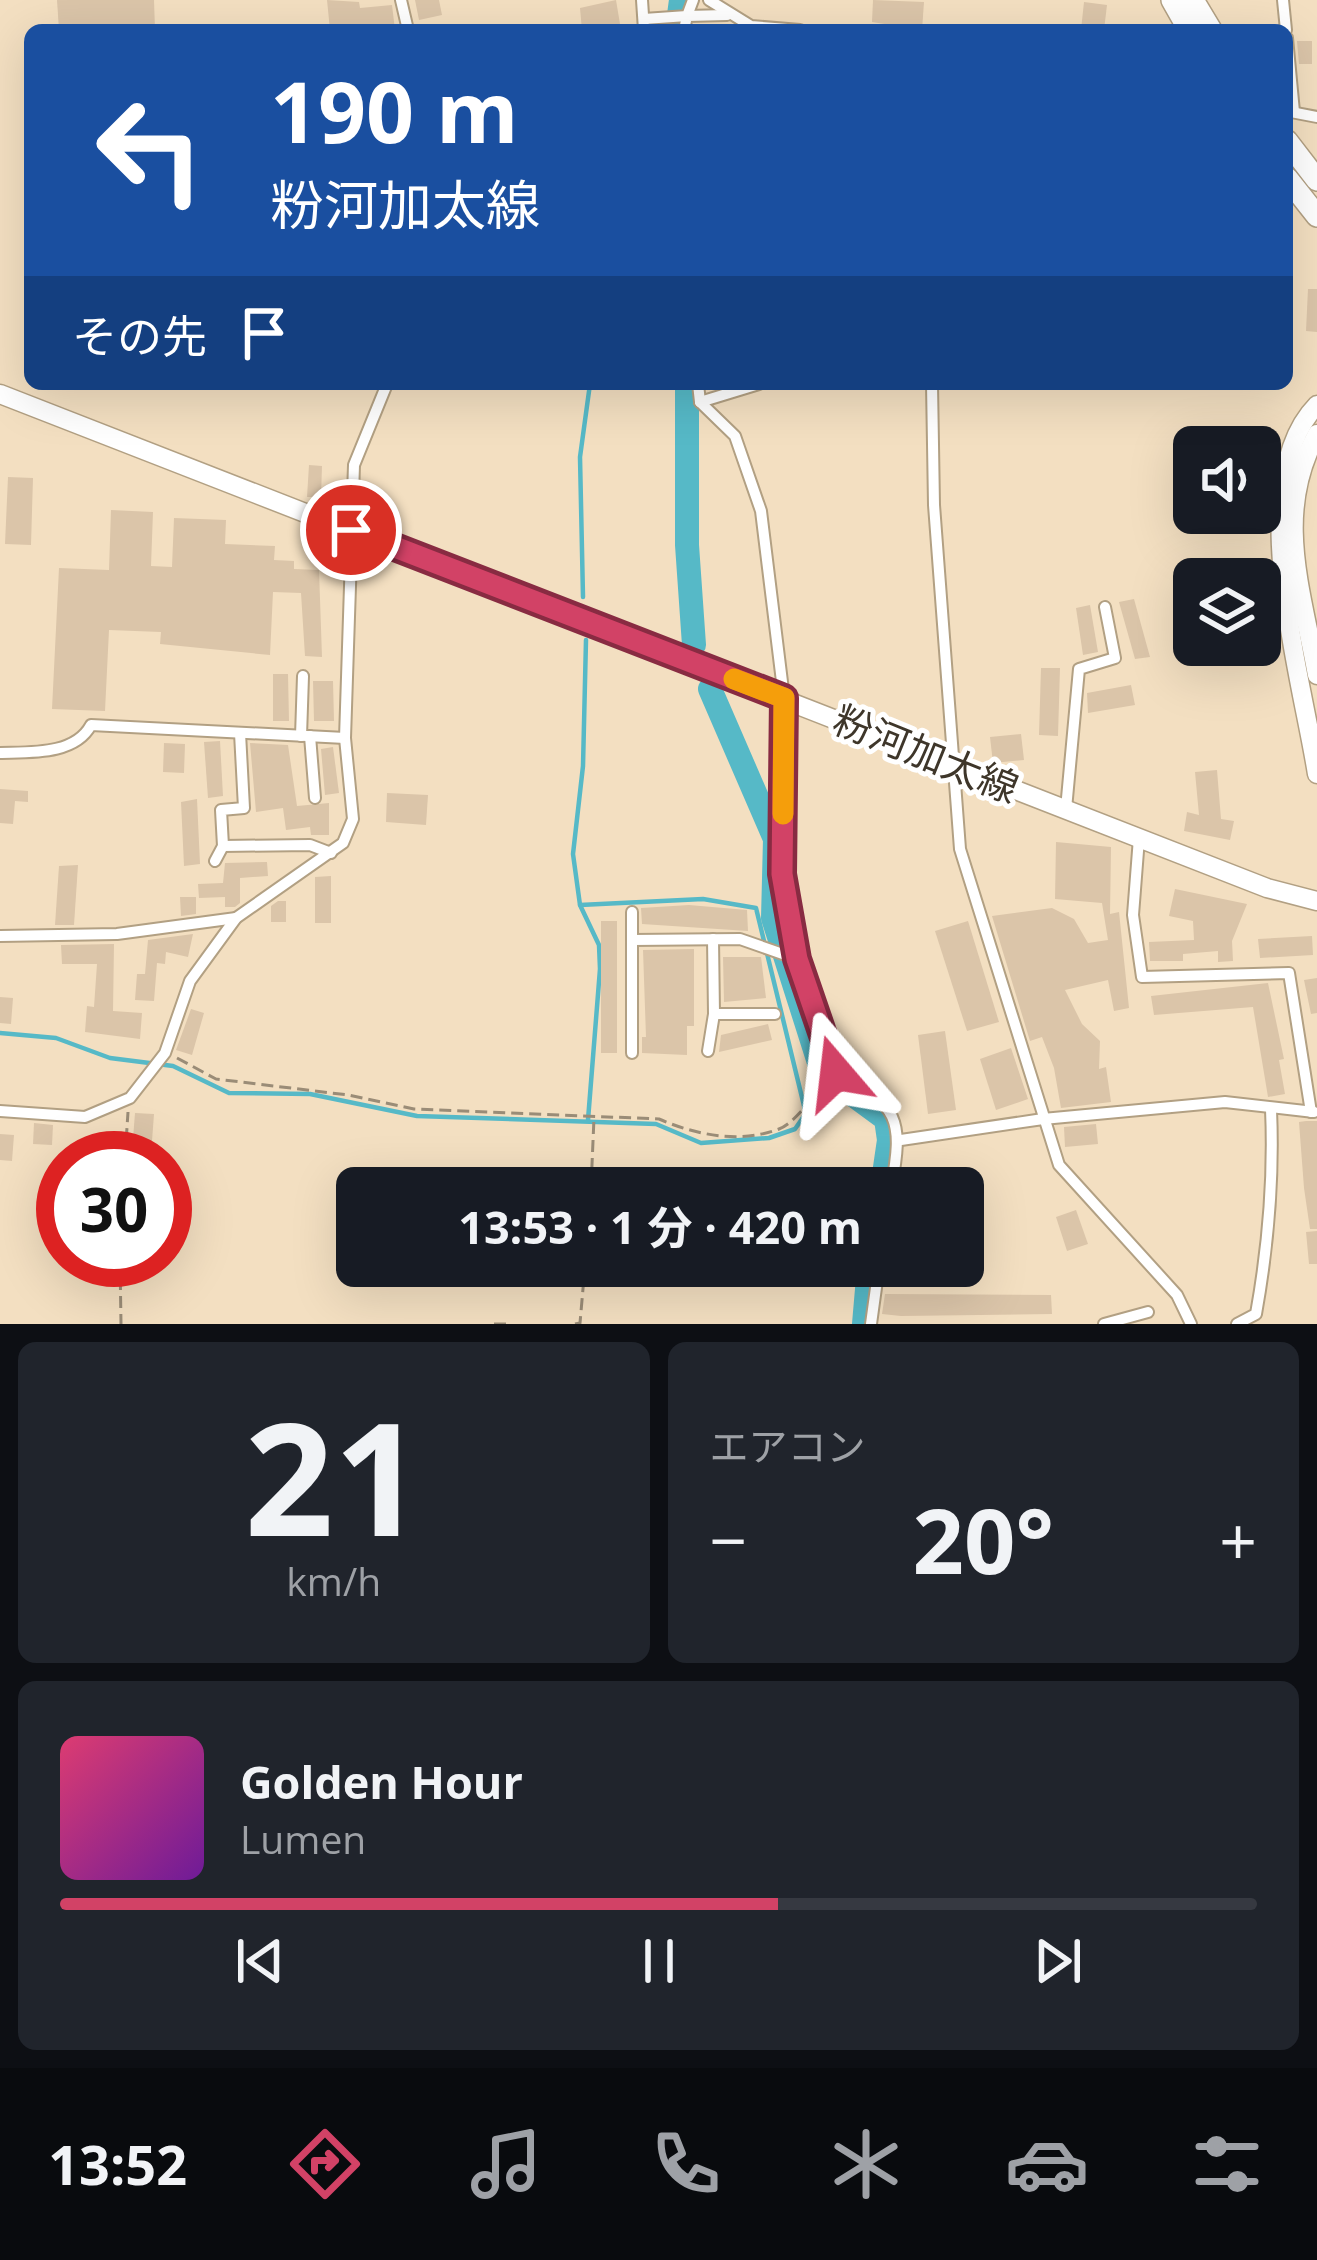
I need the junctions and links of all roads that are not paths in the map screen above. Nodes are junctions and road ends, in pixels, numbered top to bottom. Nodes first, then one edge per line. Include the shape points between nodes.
1 (693, 0) edge
2 (709, 0) edge
3 (728, 15) junction
4 (687, 16) junction
5 (649, 24) edge
6 (685, 24) edge
7 (747, 24) edge
8 (1293, 149) edge
9 (1317, 180) edge
10 (1293, 186) edge
11 (1317, 216) edge
12 (384, 390) edge
13 (699, 390) edge
14 (739, 390) edge
15 (932, 390) edge
16 (0, 394) edge
17 (700, 402) junction
18 (1317, 404) edge
19 (1317, 434) edge
20 (351, 530) junction
21 (1106, 607) dead end
22 (1317, 675) edge
23 (303, 676) dead end
24 (784, 698) junction
25 (239, 733) junction
26 (305, 736) junction
27 (345, 738) junction
28 (0, 753) edge
29 (951, 764) junction
30 (1317, 774) edge
31 (315, 798) dead end
32 (1066, 809) junction
33 (1139, 838) junction
34 (224, 846) junction
35 (331, 854) junction
36 (215, 861) dead end
37 (1317, 901) edge
38 (632, 912) dead end
39 (236, 918) junction
40 (0, 936) edge
41 (713, 939) junction
42 (632, 940) junction
43 (797, 959) junction
44 (714, 1014) junction
45 (775, 1014) dead end
46 (708, 1051) dead end
47 (632, 1053) dead end
48 (1271, 1109) junction
49 (0, 1111) edge
50 (1314, 1112) edge
51 (1043, 1119) junction
52 (901, 1140) junction
53 (896, 1167) edge
54 (876, 1287) edge
55 (1148, 1312) dead end
56 (871, 1324) edge
57 (1104, 1324) edge
58 (1191, 1324) edge
59 (1237, 1324) edge

1 - 4 street
2 - 3 street
3 - 4 street
3 - 7 street
4 - 5 street
4 - 6 street
8 - 9 highway
10 - 11 highway
12 - 20 street via 354,465
13 - 17 street
14 - 17 street
15 - 29 street
16 - 20 main road, 粉河加太線
17 - 24 street via 724,422 751,471
18 - 30 main road via 1292,444 1278,508
19 - 22 main road via 1290,517
20 - 24 main road, 粉河加太線
20 - 27 street
21 - 32 street via 1115,658 1079,669
23 - 26 street
24 - 29 main road, 粉河加太線
24 - 43 street via 782,874
25 - 26 street
25 - 28 street via 91,725 72,745
25 - 34 street via 244,808 221,810
26 - 27 street
26 - 31 street
27 - 35 street via 353,819
29 - 32 main road, 粉河加太線
29 - 51 street via 960,849
32 - 33 main road, 粉河加太線
33 - 37 main road, 粉河加太線
33 - 50 street via 1133,915 1142,977 1289,973
34 - 35 street via 310,845
34 - 36 street
35 - 39 street
38 - 42 street
39 - 40 street via 117,934
39 - 49 street via 190,981 165,1053 130,1098 86,1118
41 - 42 street
41 - 43 street via 756,942
41 - 44 street
42 - 47 street
43 - 52 street via 836,1073 883,1100
44 - 45 street
44 - 46 street
48 - 50 street
48 - 51 street via 1226,1102
48 - 59 street via 1260,1293 1256,1314
51 - 52 street
51 - 58 street via 1066,1178 1177,1294
52 - 53 street
54 - 56 street
55 - 57 street

